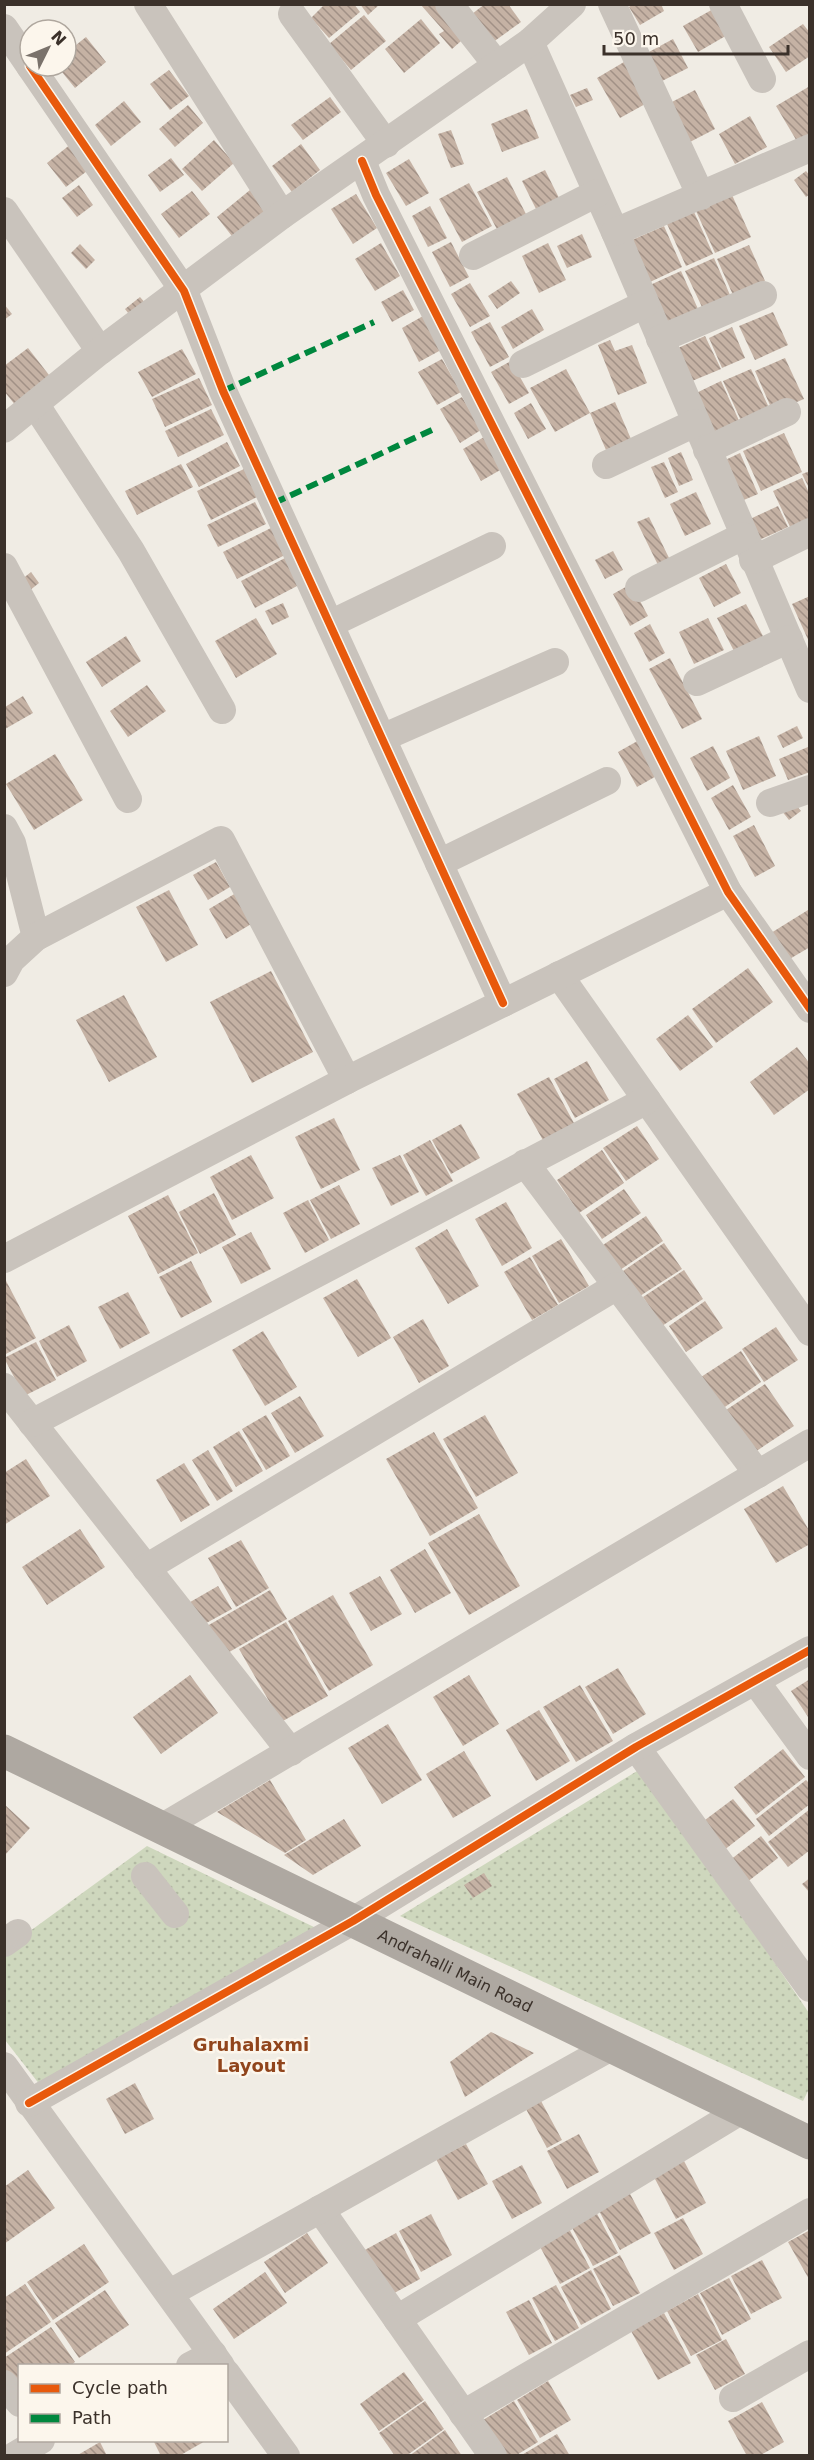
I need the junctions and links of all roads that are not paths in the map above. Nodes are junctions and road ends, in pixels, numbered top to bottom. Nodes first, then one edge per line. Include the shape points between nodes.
1 (148, 4) edge
2 (449, 4) edge
3 (572, 4) edge
4 (612, 4) edge
5 (723, 4) edge
6 (292, 14) dead end
7 (4, 28) edge
8 (530, 42) junction
9 (18, 48) edge
10 (497, 65) junction
11 (38, 78) edge
12 (762, 79) dead end
13 (386, 144) junction
14 (810, 148) edge
15 (362, 161) junction
16 (597, 193) junction
17 (701, 196) junction
18 (4, 211) edge
19 (282, 215) junction
20 (615, 232) junction
21 (473, 256) dead end
22 (183, 291) junction
23 (764, 295) dead end
24 (645, 304) junction
25 (660, 339) junction
26 (100, 351) junction
27 (522, 364) dead end
28 (787, 412) dead end
29 (15, 414) edge
30 (695, 423) junction
31 (707, 450) junction
32 (606, 465) dead end
33 (810, 532) edge
34 (492, 546) dead end
35 (748, 548) junction
36 (4, 567) edge
37 (639, 588) dead end
38 (330, 624) junction
39 (799, 653) edge
40 (555, 662) dead end
41 (697, 682) dead end
42 (810, 689) edge
43 (222, 710) dead end
44 (382, 738) junction
45 (607, 781) dead end
46 (810, 789) edge
47 (128, 799) dead end
48 (770, 803) dead end
49 (4, 828) edge
50 (439, 863) junction
51 (728, 892) junction
52 (36, 937) junction
53 (4, 973) edge
54 (559, 975) junction
55 (503, 1004) junction
56 (810, 1009) edge
57 (347, 1080) junction
58 (647, 1100) junction
59 (525, 1163) junction
60 (4, 1259) edge
61 (617, 1286) junction
62 (810, 1332) edge
63 (4, 1388) edge
64 (32, 1423) junction
65 (810, 1443) edge
66 (758, 1474) junction
67 (146, 1568) junction
68 (810, 1650) edge
69 (756, 1682) junction
70 (636, 1747) junction
71 (4, 1751) edge
72 (291, 1752) junction
73 (810, 1756) edge
74 (161, 1828) junction
75 (145, 1876) dead end
76 (175, 1914) dead end
77 (353, 1921) junction
78 (810, 1988) edge
79 (611, 2047) junction
80 (4, 2066) edge
81 (29, 2103) junction
82 (742, 2110) junction
83 (810, 2143) edge
84 (320, 2209) junction
85 (810, 2212) edge
86 (170, 2293) junction
87 (397, 2319) junction
88 (810, 2354) edge
89 (213, 2364) edge
90 (228, 2383) edge
91 (4, 2384) edge
92 (733, 2398) dead end
93 (18, 2401) edge
94 (463, 2414) junction
95 (38, 2442) edge
96 (14, 2456) edge
97 (286, 2456) edge
98 (493, 2456) edge

1 - 19 street
2 - 10 street
3 - 8 street
4 - 17 street
5 - 12 street
6 - 13 street
7 - 9 street
8 - 10 street
8 - 16 street
10 - 13 street
11 - 22 street
13 - 15 street
14 - 17 street
15 - 19 street
15 - 51 street
16 - 20 street
16 - 21 street
17 - 20 street
18 - 26 street
19 - 22 street
20 - 24 street
22 - 26 street
22 - 38 street via 223,391
23 - 25 street
24 - 25 street
24 - 27 street
25 - 30 street
26 - 29 street
28 - 31 street
29 - 43 street via 131,551
30 - 31 street
30 - 32 street
31 - 35 street
33 - 35 street
34 - 38 street
35 - 37 street
35 - 39 street
36 - 47 street
38 - 44 street
39 - 41 street
39 - 42 street
40 - 44 street
44 - 50 street
45 - 50 street
46 - 48 street
49 - 52 street via 12,843
50 - 55 street
51 - 54 street
51 - 56 street
52 - 53 street via 11,960
52 - 57 street via 221,840
54 - 55 street
54 - 58 street
55 - 57 street
57 - 60 street
58 - 59 street
58 - 62 street
59 - 61 street
59 - 64 street
61 - 66 street
61 - 67 street
63 - 64 street
64 - 67 street
65 - 66 street
66 - 72 street
67 - 72 street
68 - 69 street
69 - 70 street
69 - 73 street
70 - 77 street
70 - 78 street
71 - 74 main road, Andrahalli Main Road
72 - 74 street
74 - 77 main road, Andrahalli Main Road
75 - 76 street
77 - 79 main road, Andrahalli Main Road
77 - 81 street
79 - 82 main road, Andrahalli Main Road
79 - 84 street
80 - 81 street
81 - 86 street
82 - 83 main road, Andrahalli Main Road
82 - 87 street
84 - 86 street
84 - 87 street
85 - 94 street
86 - 89 street
87 - 94 street
88 - 92 street
90 - 97 street
91 - 93 street
94 - 98 street
95 - 96 street

